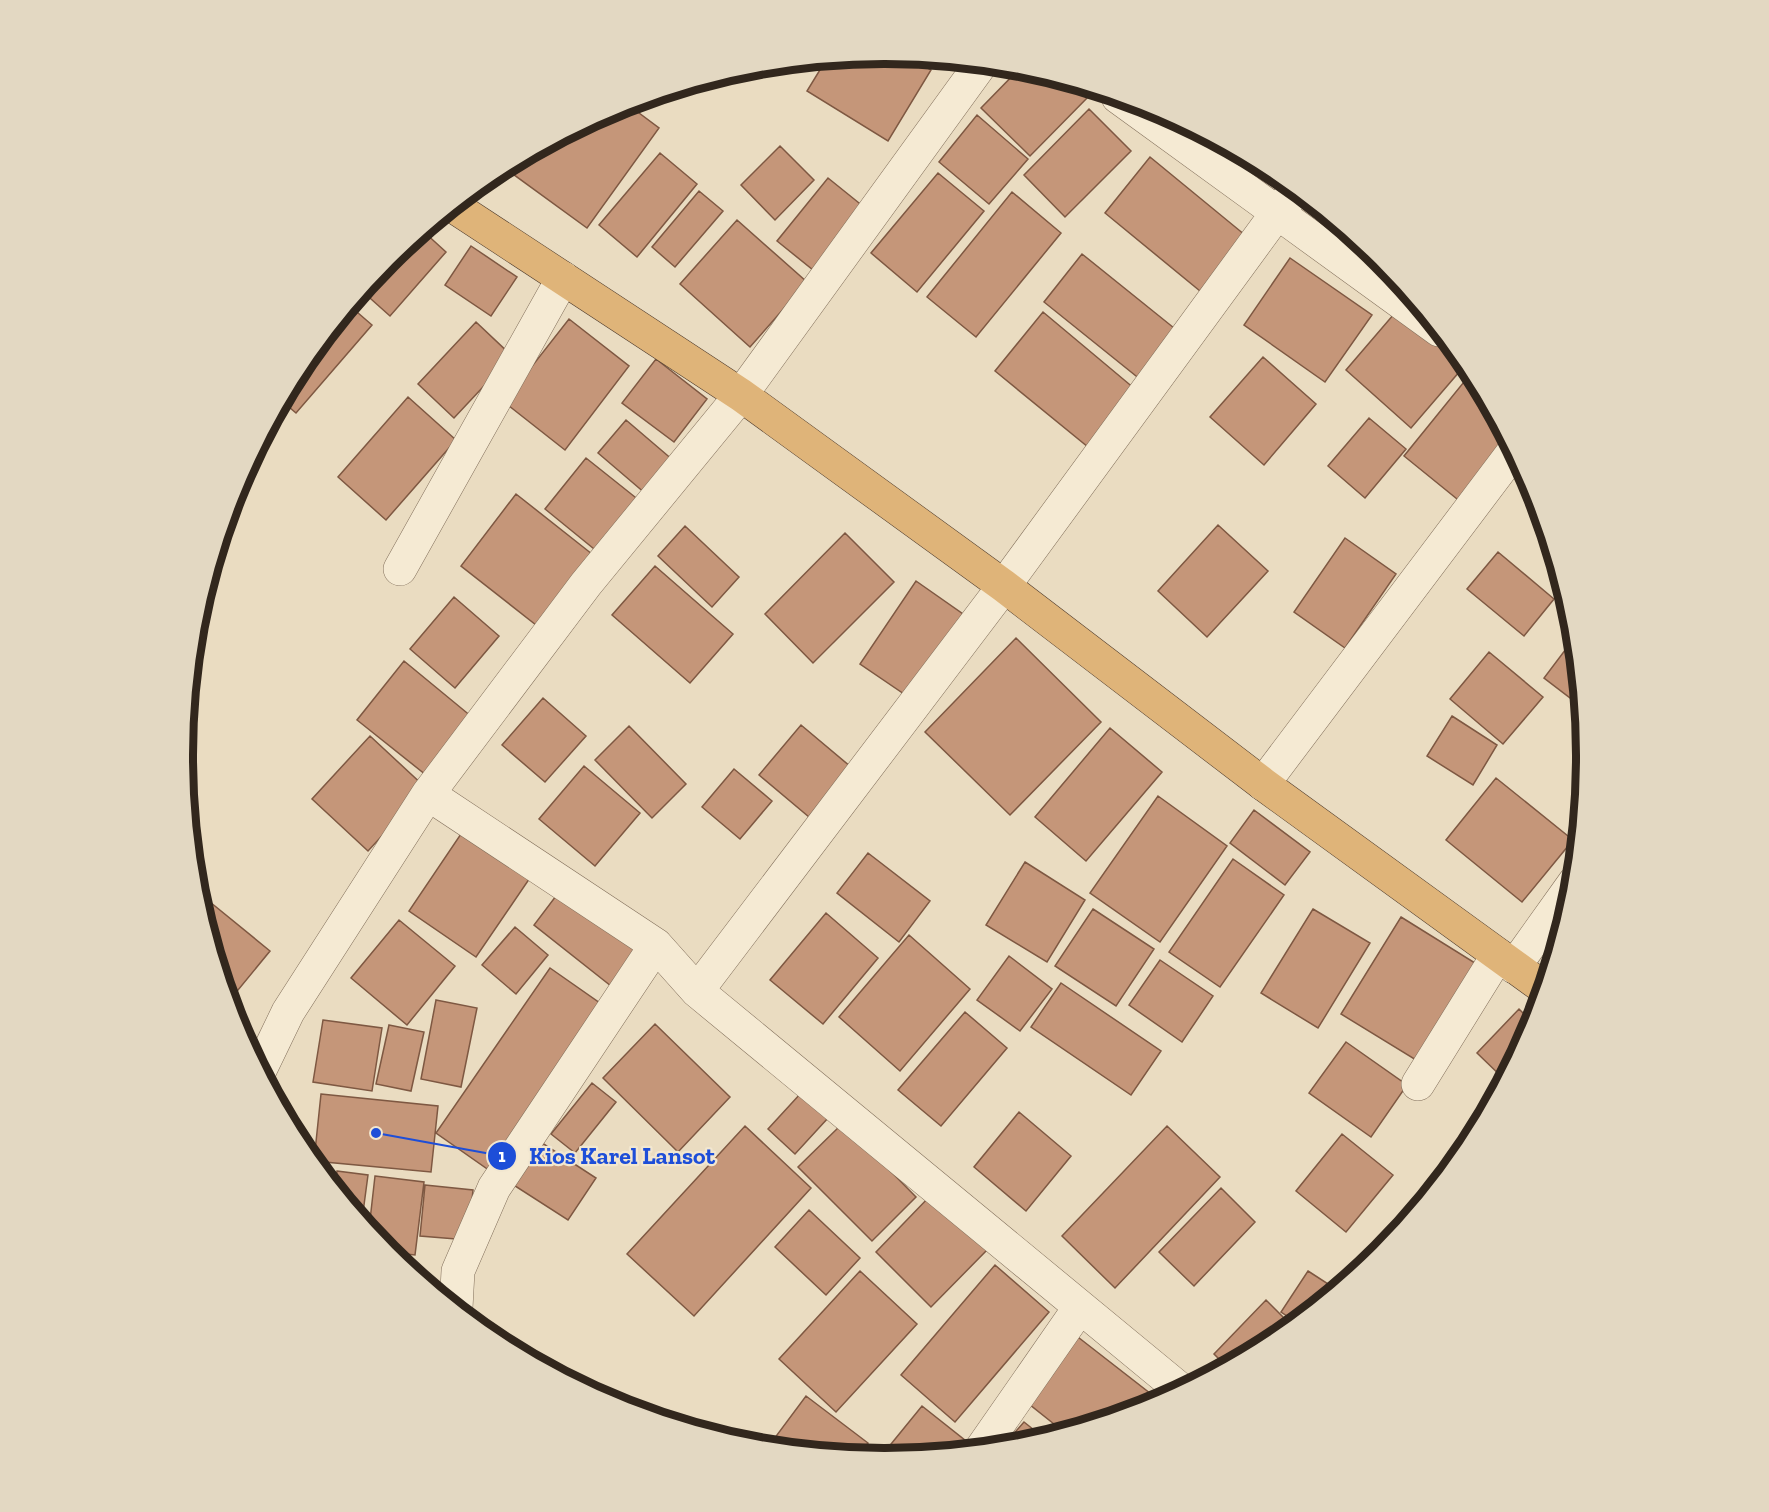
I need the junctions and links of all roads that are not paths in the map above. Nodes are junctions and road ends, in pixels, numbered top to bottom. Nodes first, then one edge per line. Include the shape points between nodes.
1 (976, 70) edge
2 (1155, 120) edge
3 (1287, 201) edge
4 (460, 210) edge
5 (563, 278) junction
6 (1405, 301) edge
7 (741, 395) junction
8 (1509, 458) edge
9 (400, 569) dead end
10 (1004, 586) junction
11 (1263, 784) junction
12 (428, 794) junction
13 (1561, 897) edge
14 (656, 945) junction
15 (1506, 961) junction
16 (1537, 983) edge
17 (697, 991) junction
18 (264, 1062) edge
19 (1418, 1084) dead end
20 (456, 1299) edge
21 (1080, 1307) junction
22 (1173, 1384) edge
23 (988, 1440) edge

1 - 7 street
2 - 3 street
3 - 6 street
3 - 10 street
4 - 5 highway
5 - 7 highway
5 - 9 street
7 - 10 highway
7 - 12 street via 586,584
8 - 11 street
10 - 11 highway
10 - 17 street
11 - 15 highway
12 - 14 street
12 - 18 street via 288,1012
13 - 15 street
14 - 17 street
14 - 20 street via 494,1188 458,1271
15 - 16 highway
15 - 19 street
17 - 21 street
21 - 22 street
21 - 23 street

